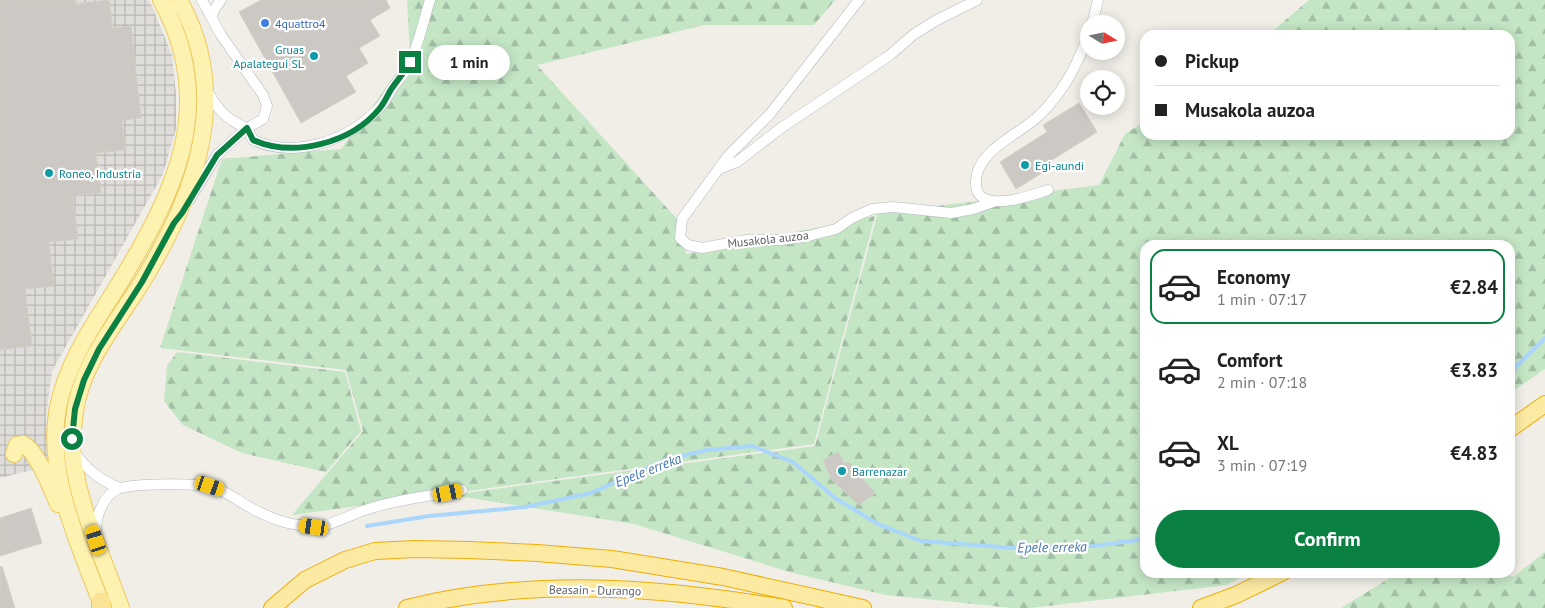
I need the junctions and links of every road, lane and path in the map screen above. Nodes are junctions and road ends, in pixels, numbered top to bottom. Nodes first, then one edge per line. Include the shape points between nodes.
1 (161, 0) edge
2 (179, 0) edge
3 (202, 0) edge
4 (221, 0) edge
5 (430, 0) edge
6 (858, 0) edge
7 (976, 0) edge
8 (1098, 0) edge
9 (1094, 15) edge
10 (212, 16) junction
11 (1080, 56) edge
12 (204, 85) junction
13 (247, 128) junction
14 (722, 168) junction
15 (1048, 190) dead end
16 (996, 202) junction
17 (174, 223) junction
18 (1545, 404) edge
19 (1515, 425) edge
20 (73, 450) junction
21 (14, 454) dead end
22 (120, 488) junction
23 (462, 490) dead end
24 (96, 540) junction
25 (88, 569) junction
26 (1271, 578) edge
27 (102, 606) edge
28 (121, 608) edge
29 (272, 608) edge
30 (407, 608) edge
31 (784, 608) edge
32 (863, 608) edge
33 (1201, 608) edge

1 - 25 main road via 180,42 187,74 189,107 185,140 165,200 145,241 78,349 58,408 59,480
2 - 12 main road via 196,38
3 - 10 street
4 - 10 street
5 - 13 street via 406,70 381,107 352,132 311,147 290,148 264,145 253,140
6 - 14 street, Musakola auzoa via 770,114 728,156
7 - 14 street, Musakola auzoa via 934,21 736,162
8 - 9 street
10 - 13 street via 267,106 263,119
11 - 16 street via 1054,100 1036,119 993,150 980,165 976,174 977,192 982,198
12 - 13 street via 224,116
12 - 17 main road via 206,108 202,142 193,176
13 - 17 street via 217,155
14 - 16 street, Musakola auzoa via 682,219 680,238 688,245 702,248 746,240 808,236 836,229 872,209 893,207 951,213
15 - 16 street, Musakola auzoa
17 - 20 main road via 84,380 75,409
18 - 19 highway
20 - 22 street via 90,471
20 - 24 main road via 77,480
21 - 25 main road via 18,445 28,446
22 - 23 street via 196,484 228,493 283,523 314,527 394,502
22 - 24 street via 106,499 95,529
24 - 28 main road
25 - 27 main road
26 - 33 highway
29 - 32 highway via 305,580 345,560 375,551 415,549 612,559 723,576
30 - 31 highway, Beasain - Durango via 501,592 591,588 691,594

